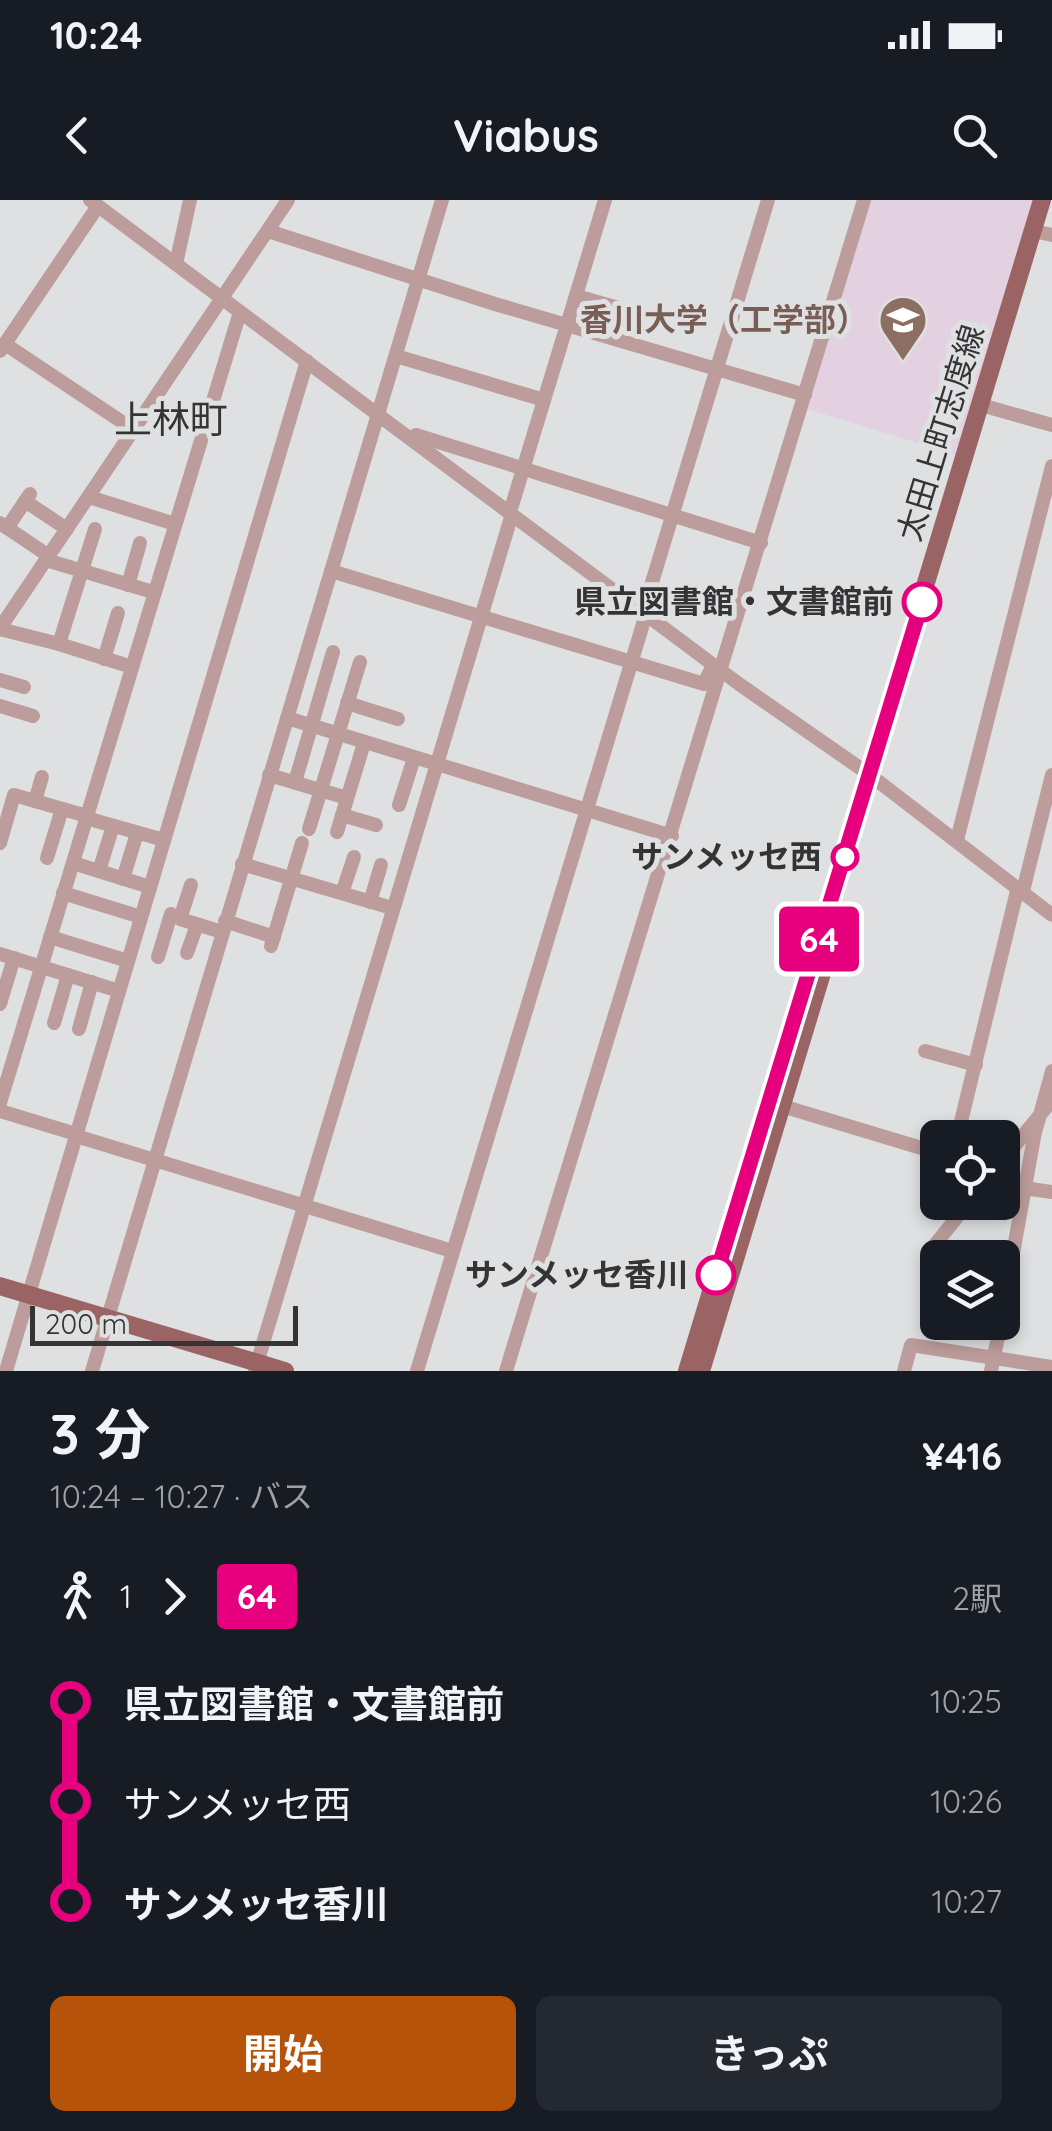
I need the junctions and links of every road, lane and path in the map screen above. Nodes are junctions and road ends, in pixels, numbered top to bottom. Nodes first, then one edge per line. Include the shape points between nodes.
1 (190, 200) edge
2 (288, 200) edge
3 (442, 200) edge
4 (604, 200) edge
5 (768, 200) edge
6 (864, 200) edge
7 (1042, 200) edge
8 (94, 203) edge
9 (1052, 210) edge
10 (268, 231) junction
11 (1043, 233) edge
12 (176, 264) junction
13 (418, 279) junction
14 (576, 296) junction
15 (222, 299) junction
16 (240, 312) junction
17 (636, 313) dead end
18 (568, 326) junction
19 (2, 348) edge
20 (396, 356) junction
21 (307, 361) junction
22 (718, 370) junction
23 (806, 396) junction
24 (544, 400) junction
25 (987, 407) junction
26 (379, 415) junction
27 (1052, 425) edge
28 (134, 430) junction
29 (413, 440) junction
30 (1052, 466) edge
31 (523, 468) junction
32 (89, 497) junction
33 (1048, 498) edge
34 (511, 514) junction
35 (673, 516) junction
36 (175, 524) junction
37 (3, 526) edge
38 (67, 529) junction
39 (95, 529) dead end
40 (140, 543) dead end
41 (762, 543) junction
42 (47, 558) junction
43 (332, 570) junction
44 (82, 571) junction
45 (128, 584) junction
46 (153, 592) junction
47 (118, 613) dead end
48 (644, 613) junction
49 (482, 616) junction
50 (0, 628) edge
51 (59, 644) junction
52 (333, 652) dead end
53 (104, 658) junction
54 (360, 662) dead end
55 (630, 663) junction
56 (132, 667) junction
57 (718, 669) junction
58 (0, 680) edge
59 (298, 681) junction
60 (24, 688) dead end
61 (323, 688) junction
62 (347, 702) junction
63 (0, 706) edge
64 (33, 716) dead end
65 (286, 718) junction
66 (398, 719) dead end
67 (312, 726) junction
68 (338, 735) junction
69 (364, 743) junction
70 (414, 758) junction
71 (436, 764) junction
72 (269, 775) junction
73 (1052, 776) edge
74 (42, 777) dead end
75 (874, 779) junction
76 (295, 782) junction
77 (321, 790) junction
78 (347, 798) junction
79 (35, 801) junction
80 (399, 805) dead end
81 (62, 808) junction
82 (586, 809) junction
83 (342, 815) junction
84 (86, 817) junction
85 (3, 822) edge
86 (376, 825) dead end
87 (113, 826) junction
88 (137, 832) junction
89 (337, 832) dead end
90 (672, 836) junction
91 (164, 840) junction
92 (957, 840) junction
93 (0, 843) edge
94 (354, 857) dead end
95 (47, 858) dead end
96 (72, 862) junction
97 (242, 864) junction
98 (381, 865) dead end
99 (99, 871) junction
100 (291, 878) junction
101 (123, 879) junction
102 (191, 885) dead end
103 (150, 887) junction
104 (1021, 889) junction
105 (63, 893) junction
106 (342, 894) junction
107 (370, 902) junction
108 (392, 908) junction
109 (143, 911) junction
110 (1052, 914) edge
111 (176, 915) junction
112 (197, 924) junction
113 (223, 927) junction
114 (50, 937) junction
115 (187, 954) dead end
116 (7, 956) edge
117 (158, 957) dead end
118 (128, 961) junction
119 (42, 966) junction
120 (68, 974) junction
121 (92, 982) junction
122 (119, 991) junction
123 (0, 1004) edge
124 (54, 1023) dead end
125 (79, 1029) dead end
126 (925, 1051) dead end
127 (976, 1065) junction
128 (1052, 1071) edge
129 (1052, 1100) edge
130 (0, 1103) edge
131 (782, 1106) junction
132 (0, 1111) edge
133 (1040, 1115) junction
134 (962, 1120) edge
135 (76, 1135) junction
136 (1020, 1139) edge
137 (920, 1147) edge
138 (154, 1159) junction
139 (1024, 1188) junction
140 (1052, 1192) edge
141 (302, 1205) junction
142 (955, 1220) edge
143 (939, 1240) edge
144 (1015, 1240) edge
145 (452, 1251) junction
146 (0, 1286) edge
147 (0, 1298) edge
148 (28, 1300) junction
149 (107, 1323) junction
150 (997, 1340) edge
151 (993, 1365) edge
152 (251, 1368) edge
153 (1052, 1368) edge
154 (6, 1371) edge
155 (92, 1371) edge
156 (285, 1371) edge
157 (417, 1371) edge
158 (506, 1371) edge
159 (687, 1371) edge
160 (701, 1371) edge
161 (904, 1371) edge

1 - 12 street
2 - 10 street
3 - 13 street
4 - 14 street
5 - 22 street
6 - 23 street
7 - 11 main road, 太田上町志度線
8 - 12 street
8 - 19 street
9 - 11 main road, 太田上町志度線
10 - 13 street
10 - 15 street
11 - 25 main road, 太田上町志度線
12 - 15 street
13 - 18 street
13 - 20 street
14 - 17 street
14 - 18 street
15 - 16 street
15 - 28 street
16 - 21 street
16 - 36 street
18 - 22 street
18 - 24 street
19 - 28 street
20 - 24 street
20 - 26 street
21 - 26 street
21 - 91 street
22 - 23 street
22 - 35 street
23 - 41 street
24 - 31 street
25 - 27 street
25 - 75 main road, 太田上町志度線
26 - 29 street
26 - 43 street
28 - 32 street
29 - 31 street via 416,435
29 - 34 street
30 - 33 street
31 - 34 street
31 - 35 street
32 - 36 street
32 - 38 street
33 - 92 street
34 - 48 street
34 - 49 street
35 - 41 street
35 - 48 street
36 - 46 street
37 - 38 street via 28,498
37 - 42 street
38 - 42 street
39 - 44 street
40 - 45 street
41 - 57 street
42 - 44 street
42 - 50 street
43 - 49 street
43 - 59 street
44 - 45 street
44 - 51 street
45 - 46 street
46 - 56 street
47 - 53 street
48 - 55 street
48 - 57 street
49 - 55 street
49 - 71 street
50 - 51 street
51 - 53 street
52 - 61 street
53 - 56 street
54 - 62 street
55 - 57 street via 704,684
55 - 82 street
56 - 84 street
57 - 75 street
57 - 90 street
58 - 60 street
59 - 61 street
59 - 65 street
61 - 67 street
62 - 66 street
62 - 68 street
63 - 64 street
65 - 67 street
65 - 72 street
67 - 68 street
67 - 76 street
68 - 69 street
68 - 77 street
69 - 70 street
69 - 78 street
70 - 71 street
70 - 80 street
71 - 82 street
71 - 108 street
72 - 76 street
72 - 97 street
73 - 104 street
74 - 79 street
75 - 92 street
75 - 131 main road, 太田上町志度線
75 - 159 main road, 太田上町志度線
76 - 77 street
77 - 78 street
77 - 100 street
78 - 83 street
79 - 81 street
79 - 85 street via 14,795
81 - 84 street
81 - 95 street
82 - 90 street
82 - 145 street
83 - 86 street
83 - 89 street
84 - 87 street
84 - 96 street
85 - 93 street
87 - 88 street
87 - 99 street
88 - 91 street
88 - 101 street
90 - 158 street
91 - 103 street
92 - 104 street
94 - 106 street
96 - 99 street
96 - 105 street
97 - 100 street
97 - 113 street
98 - 107 street
99 - 101 street
100 - 106 street
100 - 113 street via 273,941
101 - 103 street
102 - 111 street
103 - 109 street
104 - 110 street
104 - 127 street
105 - 109 street
105 - 114 street
106 - 107 street
107 - 108 street
108 - 141 street
109 - 111 street
109 - 118 street
111 - 112 street
111 - 117 street
112 - 113 street
112 - 115 street
113 - 138 street
114 - 118 street
114 - 119 street
116 - 119 street
116 - 123 street
118 - 122 street
119 - 120 street
119 - 130 street
120 - 121 street
120 - 124 street
121 - 122 street
121 - 125 street
122 - 135 street
126 - 127 street
127 - 134 street
128 - 133 street
129 - 133 street
131 - 137 street
131 - 160 main road, 太田上町志度線
132 - 135 street
133 - 136 street
133 - 139 street
135 - 138 street
135 - 148 street
138 - 141 street
138 - 149 street
139 - 140 street
139 - 144 street
141 - 145 street
141 - 152 street
142 - 143 street
145 - 157 street
146 - 148 main road
147 - 148 main road
148 - 149 main road
148 - 154 street
149 - 152 main road
149 - 155 street
150 - 151 street
151 - 153 street
151 - 161 street via 911,1346
152 - 156 main road

